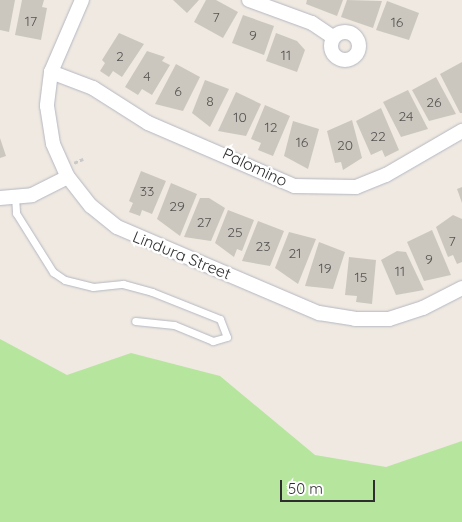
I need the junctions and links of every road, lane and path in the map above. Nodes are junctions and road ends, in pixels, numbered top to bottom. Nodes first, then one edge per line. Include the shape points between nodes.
1 (82, 0) edge
2 (249, 0) edge
3 (333, 37) dead end
4 (51, 72) junction
5 (462, 131) edge
6 (68, 177) junction
7 (15, 196) junction
8 (0, 198) edge
9 (462, 288) edge
10 (135, 321) dead end

1 - 4 street, Lindura Street
2 - 3 street via 312,23
4 - 5 street, Palomino via 93,88 148,123 294,186 356,187 386,175
4 - 6 street, Lindura Street via 48,106 53,144
6 - 7 street via 32,195
6 - 9 street, Lindura Street via 91,206 117,227 319,313 389,319 423,308
7 - 8 street
7 - 10 lane via 16,213 53,272 65,280 93,287 122,284 152,292 220,320 227,337 213,341 174,325

